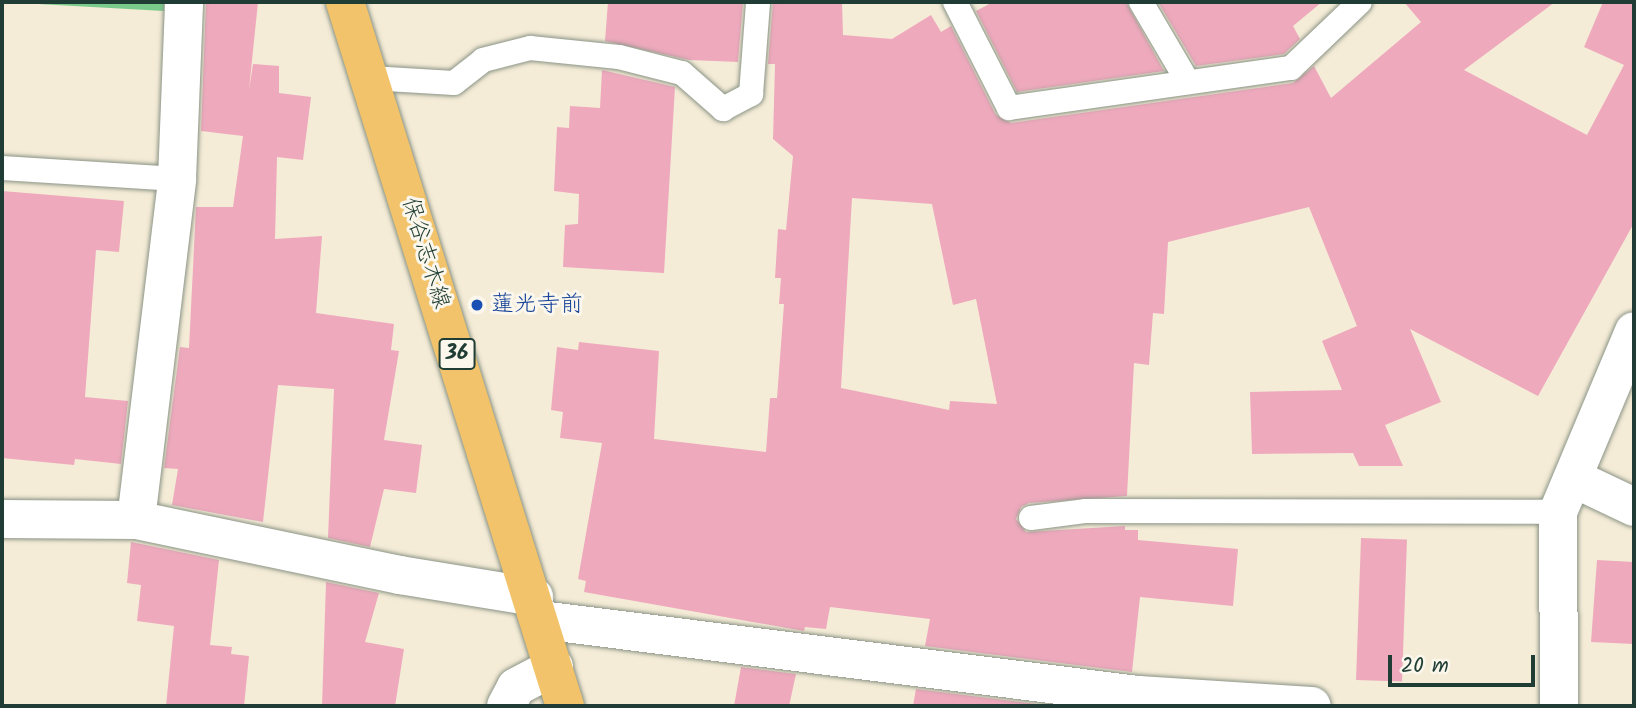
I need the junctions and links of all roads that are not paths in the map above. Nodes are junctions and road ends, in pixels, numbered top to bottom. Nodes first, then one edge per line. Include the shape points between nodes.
1 (184, 2) edge
2 (345, 2) edge
3 (758, 2) edge
4 (955, 2) edge
5 (1141, 2) edge
6 (1360, 2) edge
7 (370, 78) junction
8 (1188, 82) junction
9 (2, 168) edge
10 (177, 179) junction
11 (1634, 331) edge
12 (1565, 495) junction
13 (1634, 507) edge
14 (2, 519) edge
15 (1031, 519) dead end
16 (136, 520) junction
17 (538, 608) junction
18 (554, 667) junction
19 (1058, 694) edge
20 (506, 706) edge
21 (565, 706) edge
22 (1312, 706) edge
23 (1559, 706) edge

1 - 10 street
2 - 7 main road, 保谷志木線 / 36
3 - 7 lane via 751,94 723,109 682,73 619,57 530,48 483,60 454,83
4 - 8 lane via 1009,108
5 - 8 lane
6 - 8 lane via 1291,68
7 - 17 main road, 保谷志木線 / 36
9 - 10 lane
10 - 16 street
11 - 12 street
12 - 13 street
12 - 15 lane via 1085,511
12 - 23 street
14 - 16 street
16 - 17 street
17 - 18 main road, 保谷志木線 / 36
17 - 19 street
18 - 20 street via 516,687
18 - 21 main road, 保谷志木線 / 36
19 - 22 street

